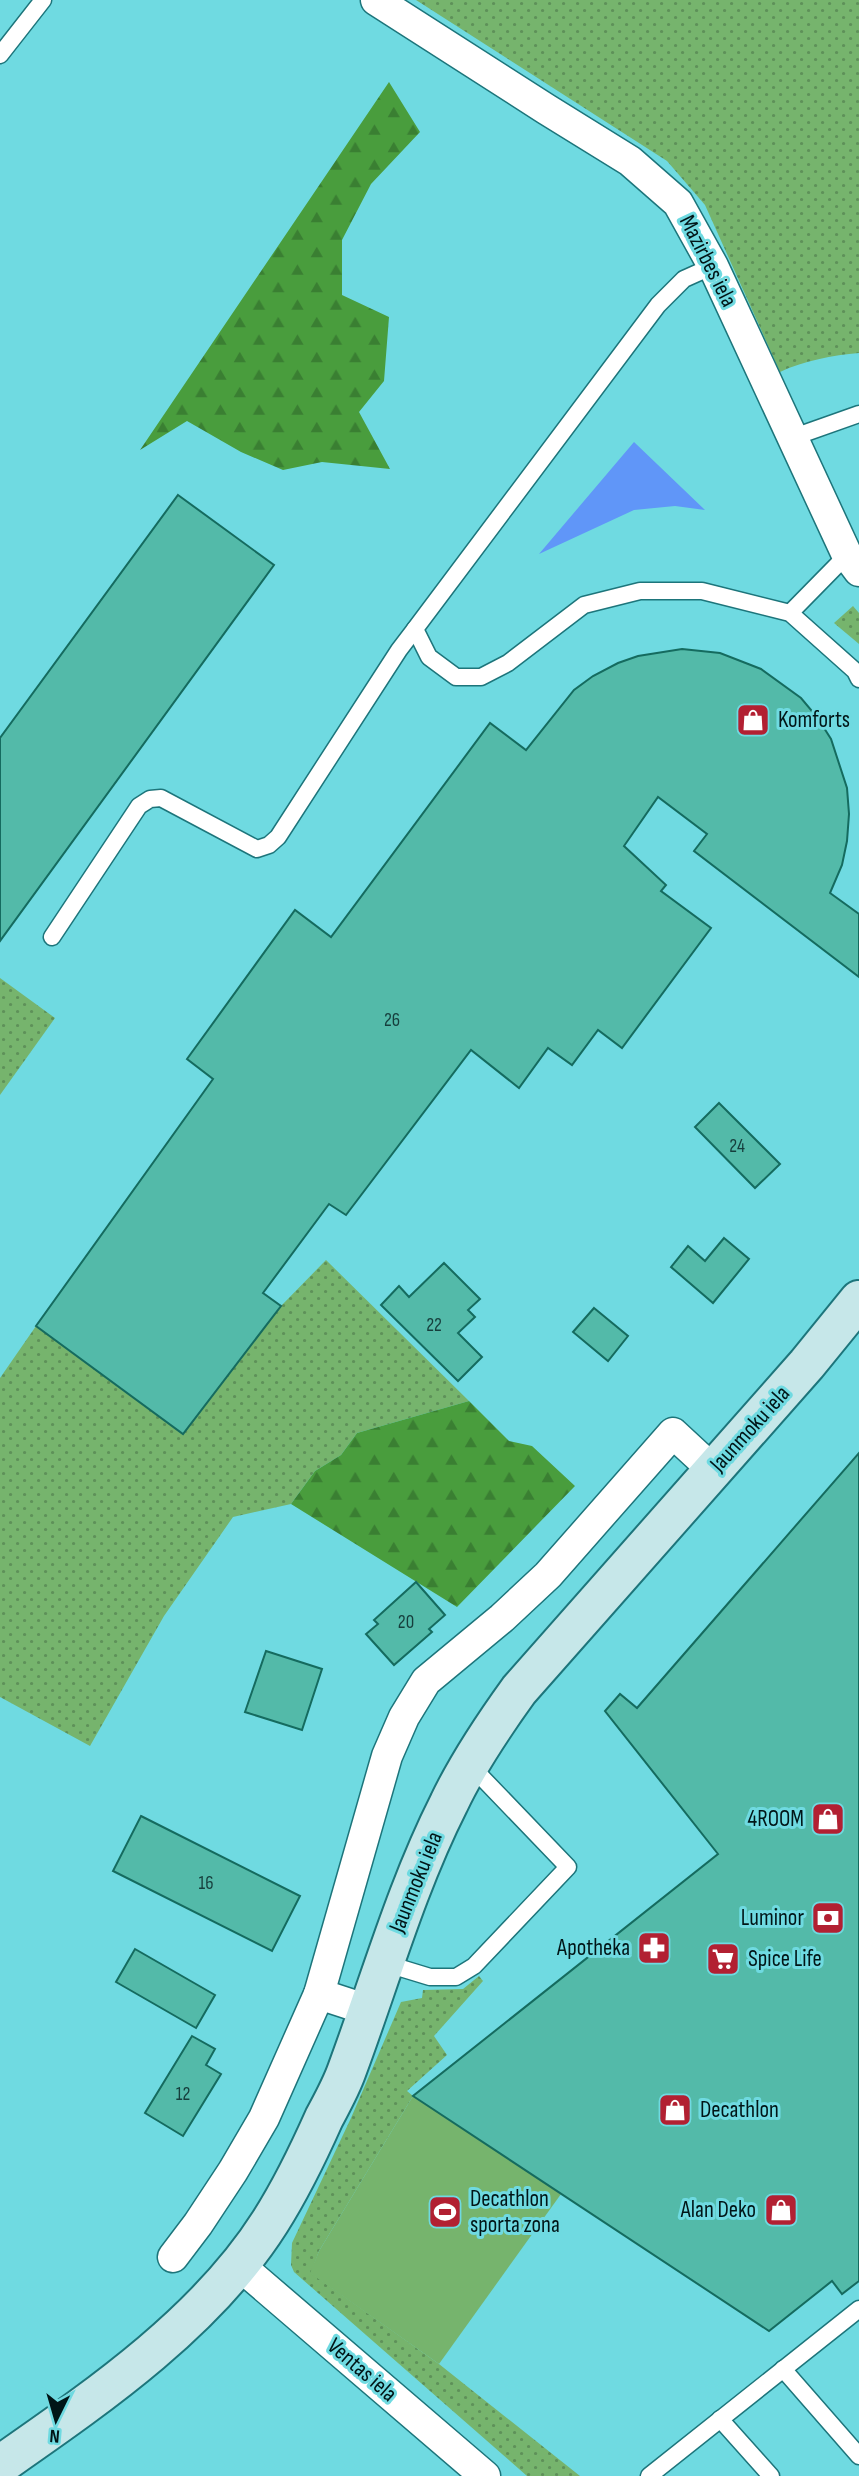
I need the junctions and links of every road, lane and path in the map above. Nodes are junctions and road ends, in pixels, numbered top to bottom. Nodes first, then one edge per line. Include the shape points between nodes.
1 (43, 0) edge
2 (376, 0) edge
3 (0, 55) edge
4 (713, 266) junction
5 (859, 414) edge
6 (794, 437) junction
7 (853, 563) edge
8 (790, 613) junction
9 (415, 629) junction
10 (859, 679) edge
11 (52, 937) dead end
12 (859, 1300) edge
13 (713, 1470) junction
14 (470, 1765) junction
15 (384, 1963) junction
16 (319, 1994) junction
17 (368, 2010) junction
18 (173, 2257) dead end
19 (239, 2265) junction
20 (857, 2314) edge
21 (783, 2369) junction
22 (720, 2419) junction
23 (859, 2456) edge
24 (0, 2465) edge
25 (653, 2475) edge
26 (485, 2476) edge
27 (771, 2476) edge

1 - 3 lane
2 - 4 street, Mazirbes iela via 630,161 678,203
4 - 6 street, Mazirbes iela
4 - 9 lane via 684,279 658,305
5 - 6 lane
6 - 7 street, Mazirbes iela
7 - 8 lane
8 - 9 lane via 702,591 640,591 584,605 508,663 481,677 456,677 438,664 429,657
8 - 10 lane
9 - 11 lane via 269,845 257,849 161,798 150,799 139,806
12 - 13 street, Jaunmoku iela
13 - 14 street, Jaunmoku iela via 519,1690
13 - 16 street via 673,1433 548,1575 426,1681 387,1756
14 - 15 street, Jaunmoku iela via 432,1838
14 - 15 lane via 568,1867 474,1966 456,1977 430,1977
15 - 17 street, Jaunmoku iela
16 - 17 street
16 - 18 street via 264,2118
17 - 19 street, Jaunmoku iela via 346,2073 300,2170
19 - 24 street, Jaunmoku iela via 177,2330 103,2393
19 - 26 street, Ventas iela
20 - 21 lane
21 - 22 lane
21 - 23 lane
22 - 25 lane
22 - 27 lane

